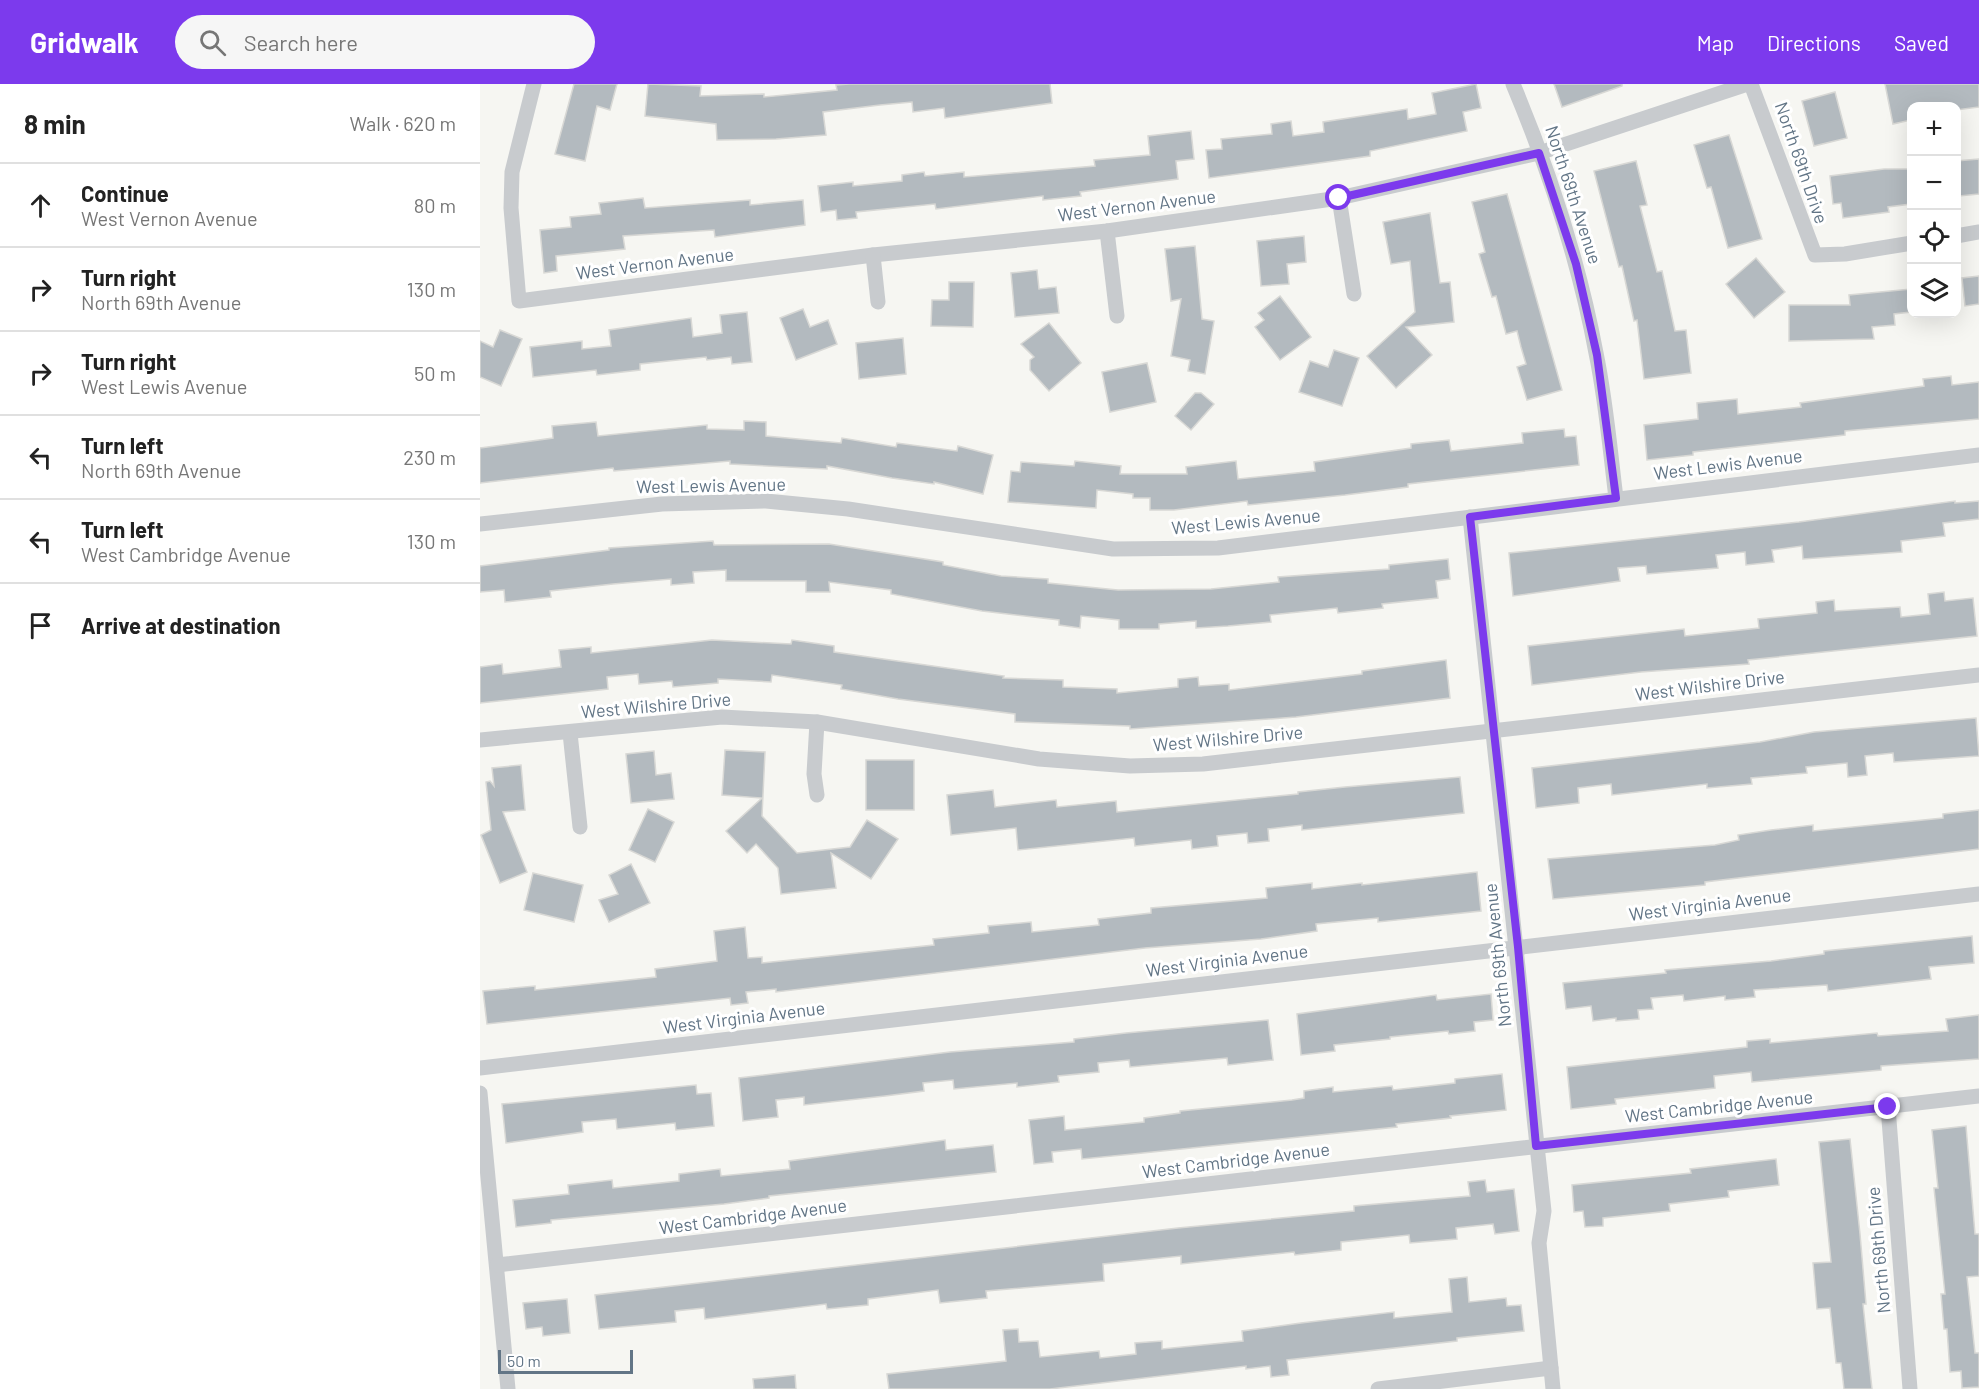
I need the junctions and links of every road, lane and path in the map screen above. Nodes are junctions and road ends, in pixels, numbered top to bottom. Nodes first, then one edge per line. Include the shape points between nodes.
1 (534, 84) edge
2 (1513, 84) edge
3 (1749, 84) edge
4 (1539, 153) junction
5 (1339, 198) junction
6 (1107, 231) junction
7 (1979, 232) edge
8 (1961, 235) edge
9 (1907, 244) edge
10 (873, 255) junction
11 (1354, 294) dead end
12 (878, 302) dead end
13 (1117, 316) dead end
14 (1979, 455) edge
15 (1616, 498) junction
16 (1470, 517) junction
17 (480, 524) edge
18 (1979, 675) edge
19 (817, 723) junction
20 (1493, 731) junction
21 (570, 733) junction
22 (480, 740) edge
23 (817, 795) dead end
24 (580, 827) dead end
25 (1979, 894) edge
26 (1518, 947) junction
27 (480, 1068) edge
28 (480, 1093) edge
29 (1979, 1096) edge
30 (1888, 1107) junction
31 (1536, 1146) junction
32 (496, 1265) junction
33 (1551, 1368) junction
34 (508, 1389) edge
35 (1378, 1389) edge
36 (1553, 1389) edge
37 (1910, 1389) edge

1 - 10 street, West Vernon Avenue via 512,172 519,301
2 - 4 street, North 69th Avenue
3 - 4 street, West Vernon Avenue
3 - 9 street, North 69th Drive via 1815,255
4 - 5 street, West Vernon Avenue
4 - 15 street, North 69th Avenue via 1576,264 1594,343
5 - 6 street, West Vernon Avenue
5 - 11 street
6 - 10 street, West Vernon Avenue
6 - 13 street
7 - 8 street
10 - 12 street
14 - 15 street, West Lewis Avenue
15 - 16 street, West Lewis Avenue
16 - 17 street, West Lewis Avenue via 1218,548 1113,549 848,509 766,501 662,504
16 - 20 street, North 69th Avenue
18 - 20 street, West Wilshire Drive
19 - 20 street, West Wilshire Drive via 1039,759 1130,766 1203,764
19 - 21 street, West Wilshire Drive via 722,717
19 - 23 street
20 - 26 street, North 69th Avenue
21 - 22 street, West Wilshire Drive
21 - 24 street
25 - 26 street, West Virginia Avenue
26 - 27 street, West Virginia Avenue
26 - 31 street, North 69th Avenue
28 - 32 street
29 - 30 street, West Cambridge Avenue
30 - 31 street, West Cambridge Avenue
30 - 37 street, North 69th Drive
31 - 32 street, West Cambridge Avenue
31 - 33 street, North 69th Avenue via 1544,1211 1539,1243
32 - 34 street
33 - 35 street
33 - 36 street, North 69th Avenue

